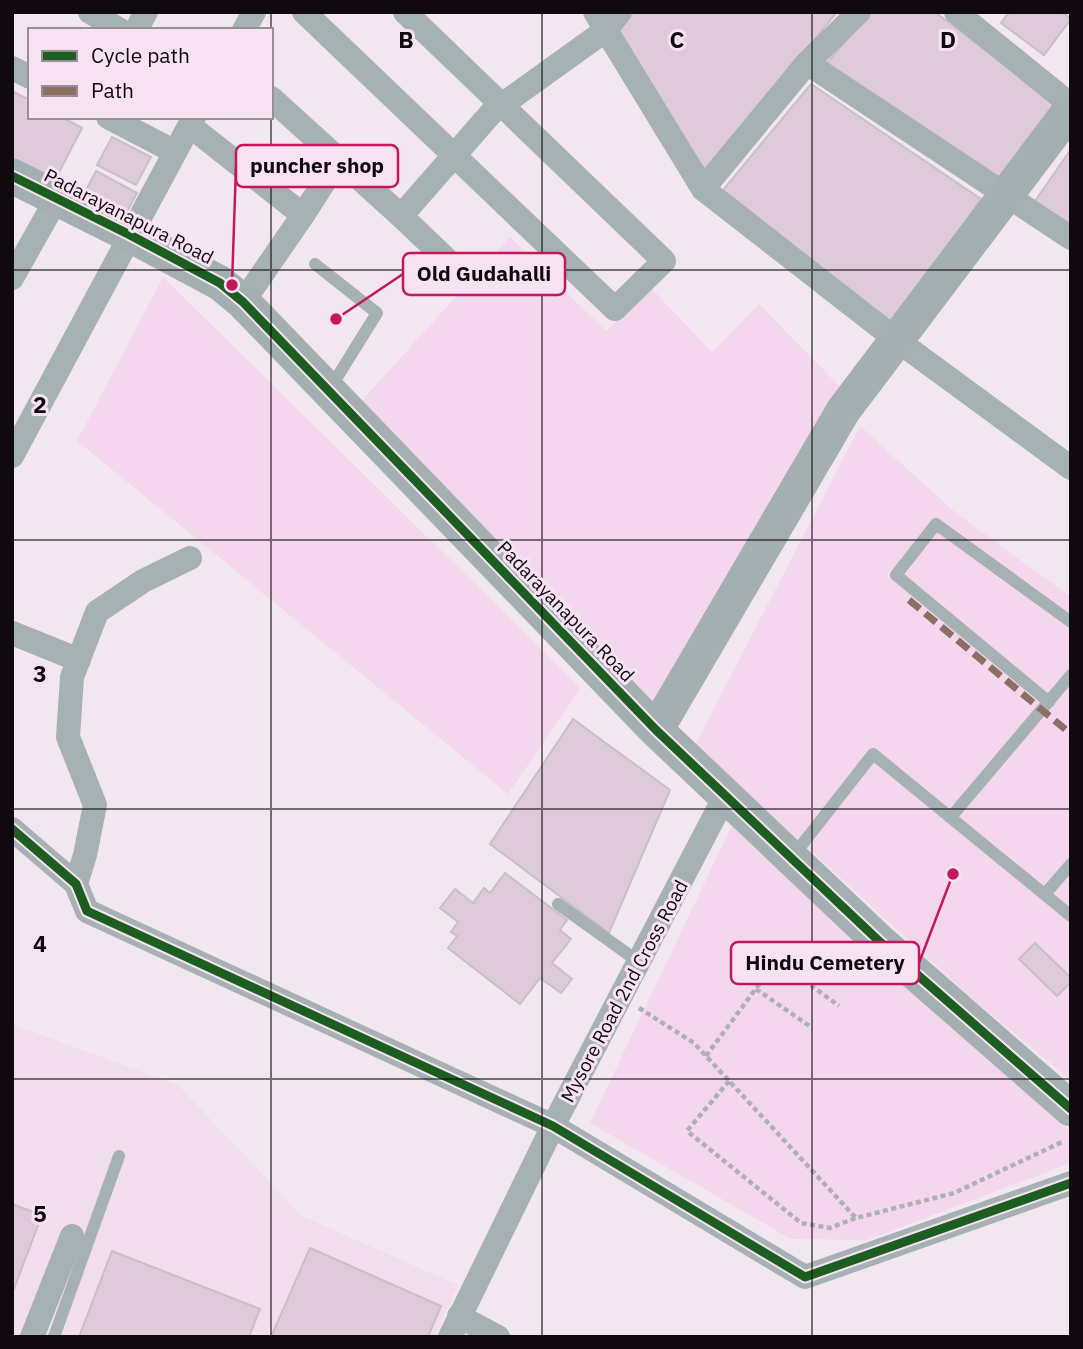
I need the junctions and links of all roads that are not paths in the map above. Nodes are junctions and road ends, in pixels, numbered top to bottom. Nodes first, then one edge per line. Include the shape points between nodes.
1 (90, 12) edge
2 (146, 12) edge
3 (254, 12) edge
4 (304, 12) edge
5 (405, 12) edge
6 (859, 12) edge
7 (956, 12) edge
8 (607, 18) edge
9 (117, 28) edge
10 (137, 28) edge
11 (245, 28) edge
12 (807, 63) junction
13 (12, 68) edge
14 (28, 76) edge
15 (273, 100) edge
16 (500, 103) junction
17 (1071, 107) edge
18 (112, 119) edge
19 (192, 121) edge
20 (175, 152) junction
21 (453, 156) junction
22 (339, 159) junction
23 (12, 176) edge
24 (703, 189) junction
25 (1007, 197) junction
26 (57, 198) junction
27 (303, 215) junction
28 (401, 216) junction
29 (130, 234) junction
30 (1071, 238) edge
31 (315, 264) dead end
32 (465, 277) dead end
33 (12, 278) edge
34 (243, 302) junction
35 (898, 341) junction
36 (329, 390) junction
37 (12, 456) edge
38 (1071, 468) edge
39 (190, 558) dead end
40 (1071, 622) edge
41 (12, 633) edge
42 (79, 660) junction
43 (1071, 675) edge
44 (1049, 702) junction
45 (656, 730) junction
46 (725, 796) junction
47 (951, 817) junction
48 (12, 829) edge
49 (791, 859) junction
50 (1071, 864) edge
51 (76, 884) junction
52 (1045, 894) junction
53 (558, 904) dead end
54 (1071, 916) edge
55 (639, 961) junction
56 (1067, 1125) edge
57 (553, 1126) junction
58 (119, 1156) dead end
59 (1071, 1183) edge
60 (72, 1236) dead end
61 (454, 1326) edge
62 (32, 1337) edge
63 (54, 1337) edge
64 (498, 1337) edge

1 - 9 street
2 - 10 street
3 - 11 street
4 - 21 street
5 - 16 street
6 - 12 street
7 - 17 street
8 - 16 street
8 - 24 street
12 - 24 street
12 - 25 street
13 - 14 street
15 - 22 street
16 - 21 street
16 - 21 street via 664,261 615,309
17 - 25 street
18 - 20 street
19 - 20 street
19 - 27 street
20 - 29 street
21 - 28 street
22 - 27 street
22 - 28 street
23 - 26 street, Padarayanapura Road
24 - 35 street
25 - 30 street
25 - 35 street
26 - 29 street, Padarayanapura Road
26 - 33 street
27 - 34 street
28 - 32 street
29 - 34 street, Padarayanapura Road via 220,283
29 - 37 street
31 - 36 lane via 377,313
34 - 36 street, Padarayanapura Road
35 - 38 street
35 - 45 street via 843,411
36 - 45 street, Padarayanapura Road
39 - 42 street via 143,581 97,612
40 - 44 lane via 936,524 895,575
41 - 42 street
42 - 51 street via 72,677 68,737 95,805
43 - 44 lane
44 - 47 lane
45 - 46 street, Padarayanapura Road
46 - 49 street, Padarayanapura Road
46 - 55 street, Mysore Road 2nd Cross Road
47 - 49 lane via 873,754
47 - 52 lane
48 - 51 street
49 - 56 street, Padarayanapura Road
50 - 52 lane
51 - 57 street via 87,911
52 - 54 lane
53 - 55 lane
55 - 57 street, Mysore Road 2nd Cross Road
57 - 59 street via 805,1277
57 - 61 street, Mysore Road 2nd Cross Road
58 - 63 lane
60 - 62 street
61 - 64 street

